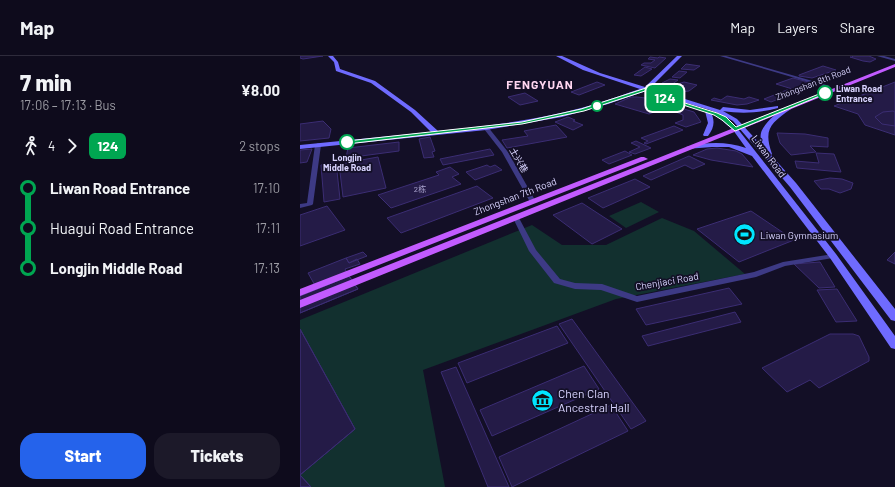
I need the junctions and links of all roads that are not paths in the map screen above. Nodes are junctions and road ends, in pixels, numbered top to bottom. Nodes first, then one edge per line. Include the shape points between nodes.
1 (330, 56) edge
2 (558, 56) edge
3 (680, 56) edge
4 (722, 56) edge
5 (879, 56) edge
6 (895, 60) edge
7 (895, 65) edge
8 (828, 86) junction
9 (646, 89) junction
10 (691, 102) junction
11 (776, 107) junction
12 (789, 108) junction
13 (708, 111) junction
14 (740, 124) junction
15 (733, 127) junction
16 (486, 128) junction
17 (436, 133) junction
18 (706, 135) junction
19 (318, 145) junction
20 (300, 147) edge
21 (686, 149) junction
22 (756, 157) junction
23 (773, 163) junction
24 (533, 202) junction
25 (300, 206) edge
26 (516, 218) junction
27 (833, 256) junction
28 (300, 293) edge
29 (300, 304) edge
30 (895, 317) edge
31 (895, 345) edge

1 - 17 main road via 336,62 338,70 373,82 412,110
2 - 9 main road via 594,73
3 - 9 main road
4 - 8 street
5 - 6 street
6 - 8 main road, Zhongshan 8th Road
7 - 12 main road, Zhongshan 8th Road
8 - 11 main road, Zhongshan 8th Road
9 - 10 main road, Liwan Road
9 - 13 main road, Liwan Road via 651,94
9 - 16 main road via 562,115
10 - 11 main road via 742,112 756,112
10 - 14 main road, Liwan Road via 720,112
11 - 14 main road, Zhongshan 8th Road
12 - 14 main road, Zhongshan 8th Road
12 - 23 main road via 770,122 764,131 766,150
13 - 15 main road, Liwan Road via 724,118
13 - 18 main road via 712,124
14 - 15 main road, Zhongshan 8th Road
14 - 23 main road, Liwan Road
15 - 18 main road, Zhongshan 7th Road
15 - 21 main road, Zhongshan 7th Road
15 - 22 main road, Liwan Road
16 - 17 main road
16 - 24 street, 土兴巷 via 505,152
17 - 19 main road
18 - 24 main road, Zhongshan 7th Road
19 - 20 main road
19 - 25 street via 310,204
21 - 22 main road via 709,144 729,145 744,149
21 - 26 main road, Zhongshan 7th Road
22 - 27 main road, Liwan Road
23 - 30 main road, Liwan Road via 793,185
24 - 28 main road, Zhongshan 7th Road
26 - 27 street, Chenjiaci Road via 533,252 557,281 576,286 602,287 637,299 756,274 783,264
26 - 29 main road, Zhongshan 7th Road
27 - 31 main road, Liwan Road

